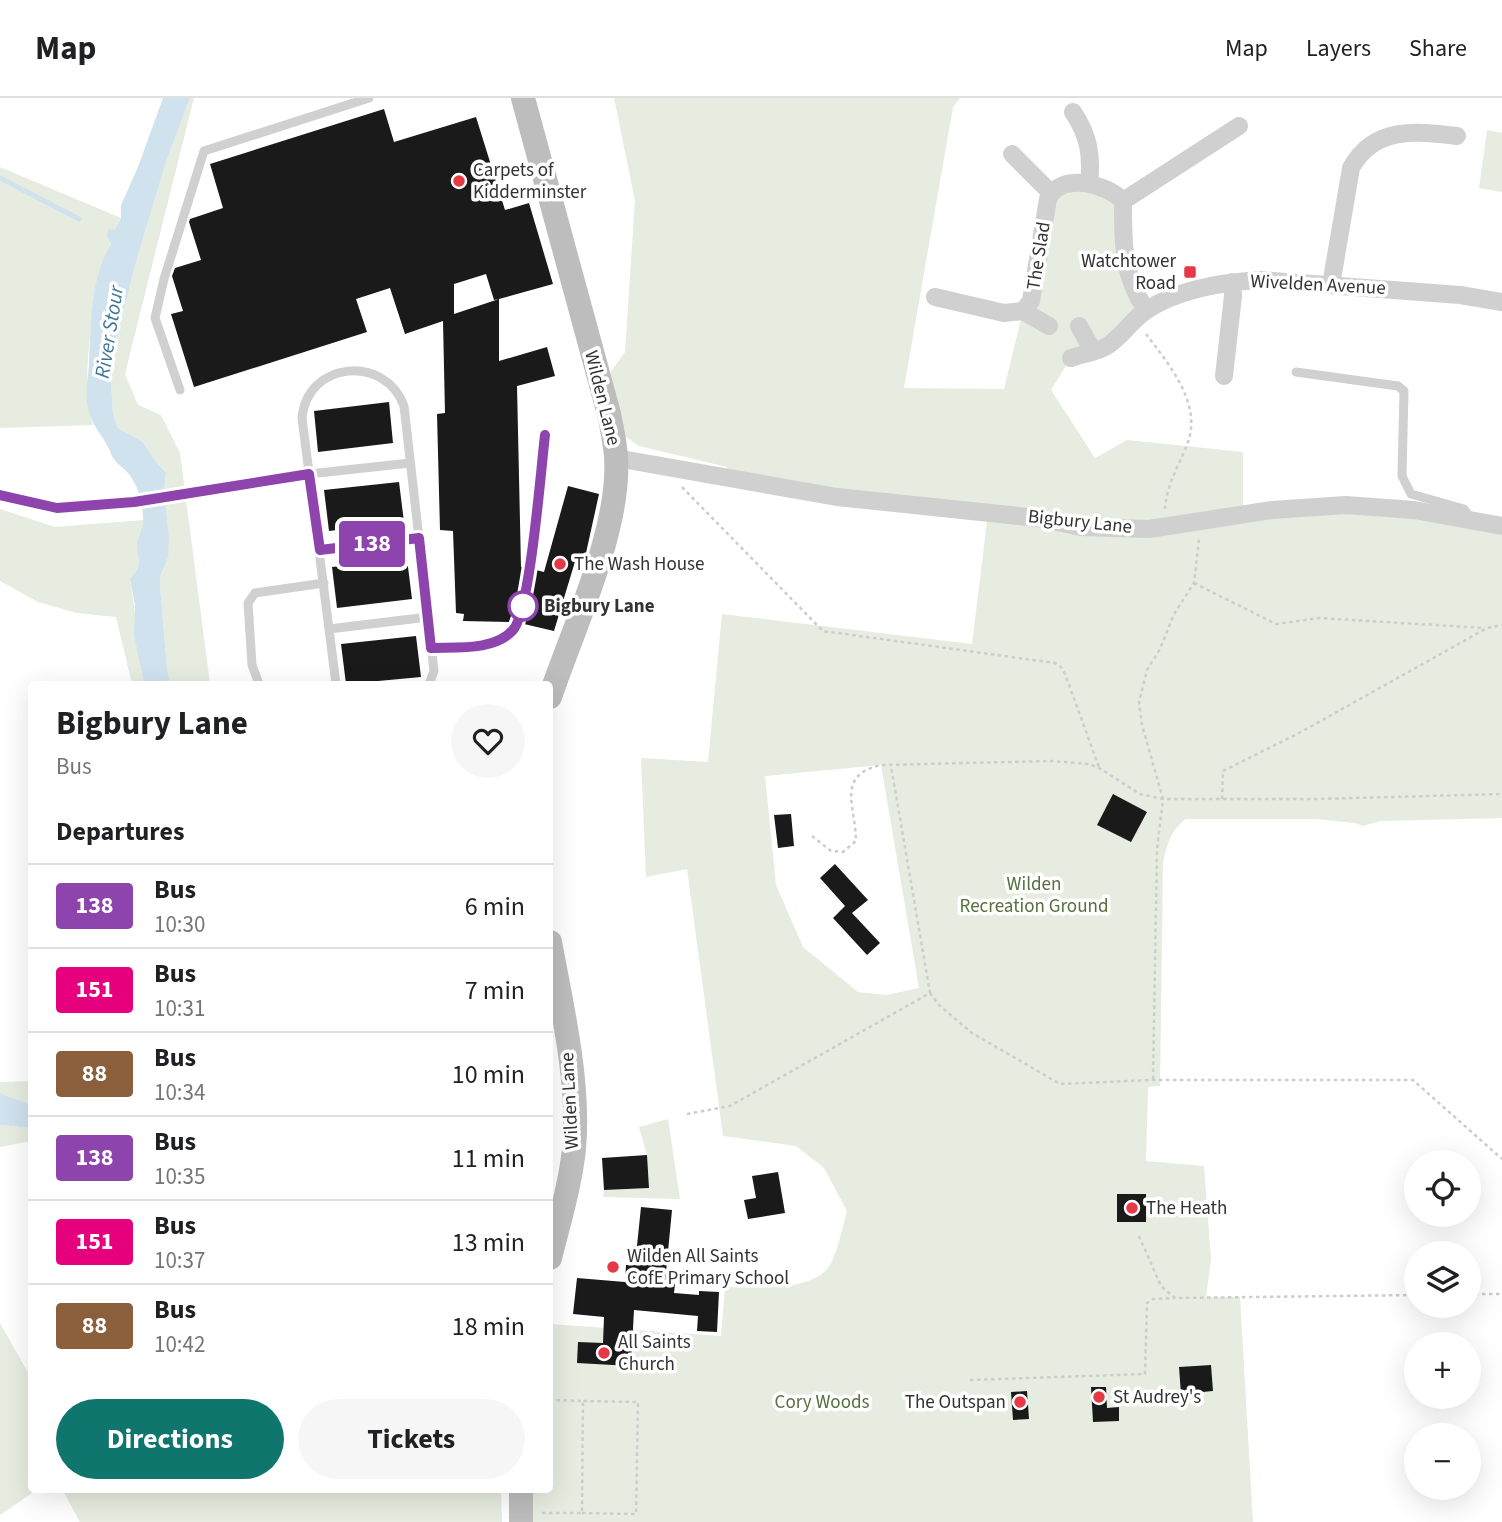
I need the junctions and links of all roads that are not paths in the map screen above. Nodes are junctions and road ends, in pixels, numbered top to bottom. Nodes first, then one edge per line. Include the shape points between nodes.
1 (369, 98) edge
2 (523, 98) edge
3 (1073, 112) dead end
4 (1239, 126) dead end
5 (1457, 136) dead end
6 (1012, 154) dead end
7 (1089, 184) junction
8 (1051, 193) junction
9 (1123, 201) junction
10 (1232, 282) junction
11 (1331, 285) junction
12 (935, 297) dead end
13 (1502, 302) edge
14 (1023, 311) junction
15 (1141, 315) junction
16 (1049, 326) dead end
17 (1079, 326) dead end
18 (1093, 351) junction
19 (1071, 358) dead end
20 (1296, 372) dead end
21 (1224, 376) dead end
22 (180, 390) dead end
23 (545, 435) dead end
24 (616, 458) junction
25 (410, 463) junction
26 (309, 474) junction
27 (0, 495) edge
28 (1472, 520) junction
29 (1502, 526) edge
30 (419, 538) junction
31 (320, 550) junction
32 (324, 583) junction
33 (428, 617) junction
34 (329, 629) junction
35 (431, 648) junction
36 (258, 681) edge
37 (336, 681) edge
38 (430, 681) edge
39 (553, 688) edge
40 (553, 960) edge
41 (553, 1245) edge

1 - 22 lane via 204,151 155,318
2 - 24 street, Wilden Lane via 609,414
3 - 7 street via 1090,147
4 - 9 street
5 - 11 street via 1404,133 1371,144 1359,154 1351,168
6 - 8 street
7 - 8 street via 1065,185
7 - 9 street via 1114,191
8 - 14 street, The Slad via 1031,301
9 - 15 street via 1128,275
10 - 11 street, Wivelden Avenue
10 - 15 street, Wivelden Avenue via 1182,294
10 - 21 street
11 - 13 street, Wivelden Avenue
12 - 14 street, The Slad via 1004,313
14 - 16 street
15 - 18 street, Wivelden Avenue via 1107,346
17 - 18 street
18 - 19 street, Wivelden Avenue
20 - 28 lane via 1398,386 1404,391 1402,476 1410,494 1464,509
23 - 35 lane via 519,621 501,640
24 - 28 street, Bigbury Lane via 837,497 1081,527 1163,527 1272,510 1346,505
24 - 39 street, Wilden Lane via 604,543
25 - 26 lane
25 - 26 lane via 404,407 397,392 379,377 350,371 326,379 307,396 302,418
25 - 30 lane
26 - 27 lane via 134,502 57,508
26 - 31 lane
28 - 29 street, Bigbury Lane
30 - 31 lane
30 - 33 lane
31 - 32 lane
32 - 34 lane
32 - 36 lane via 255,593 248,603 252,665
33 - 34 lane
33 - 35 lane
34 - 37 lane
35 - 38 lane via 434,671
40 - 41 street, Wilden Lane via 574,1111 571,1170

